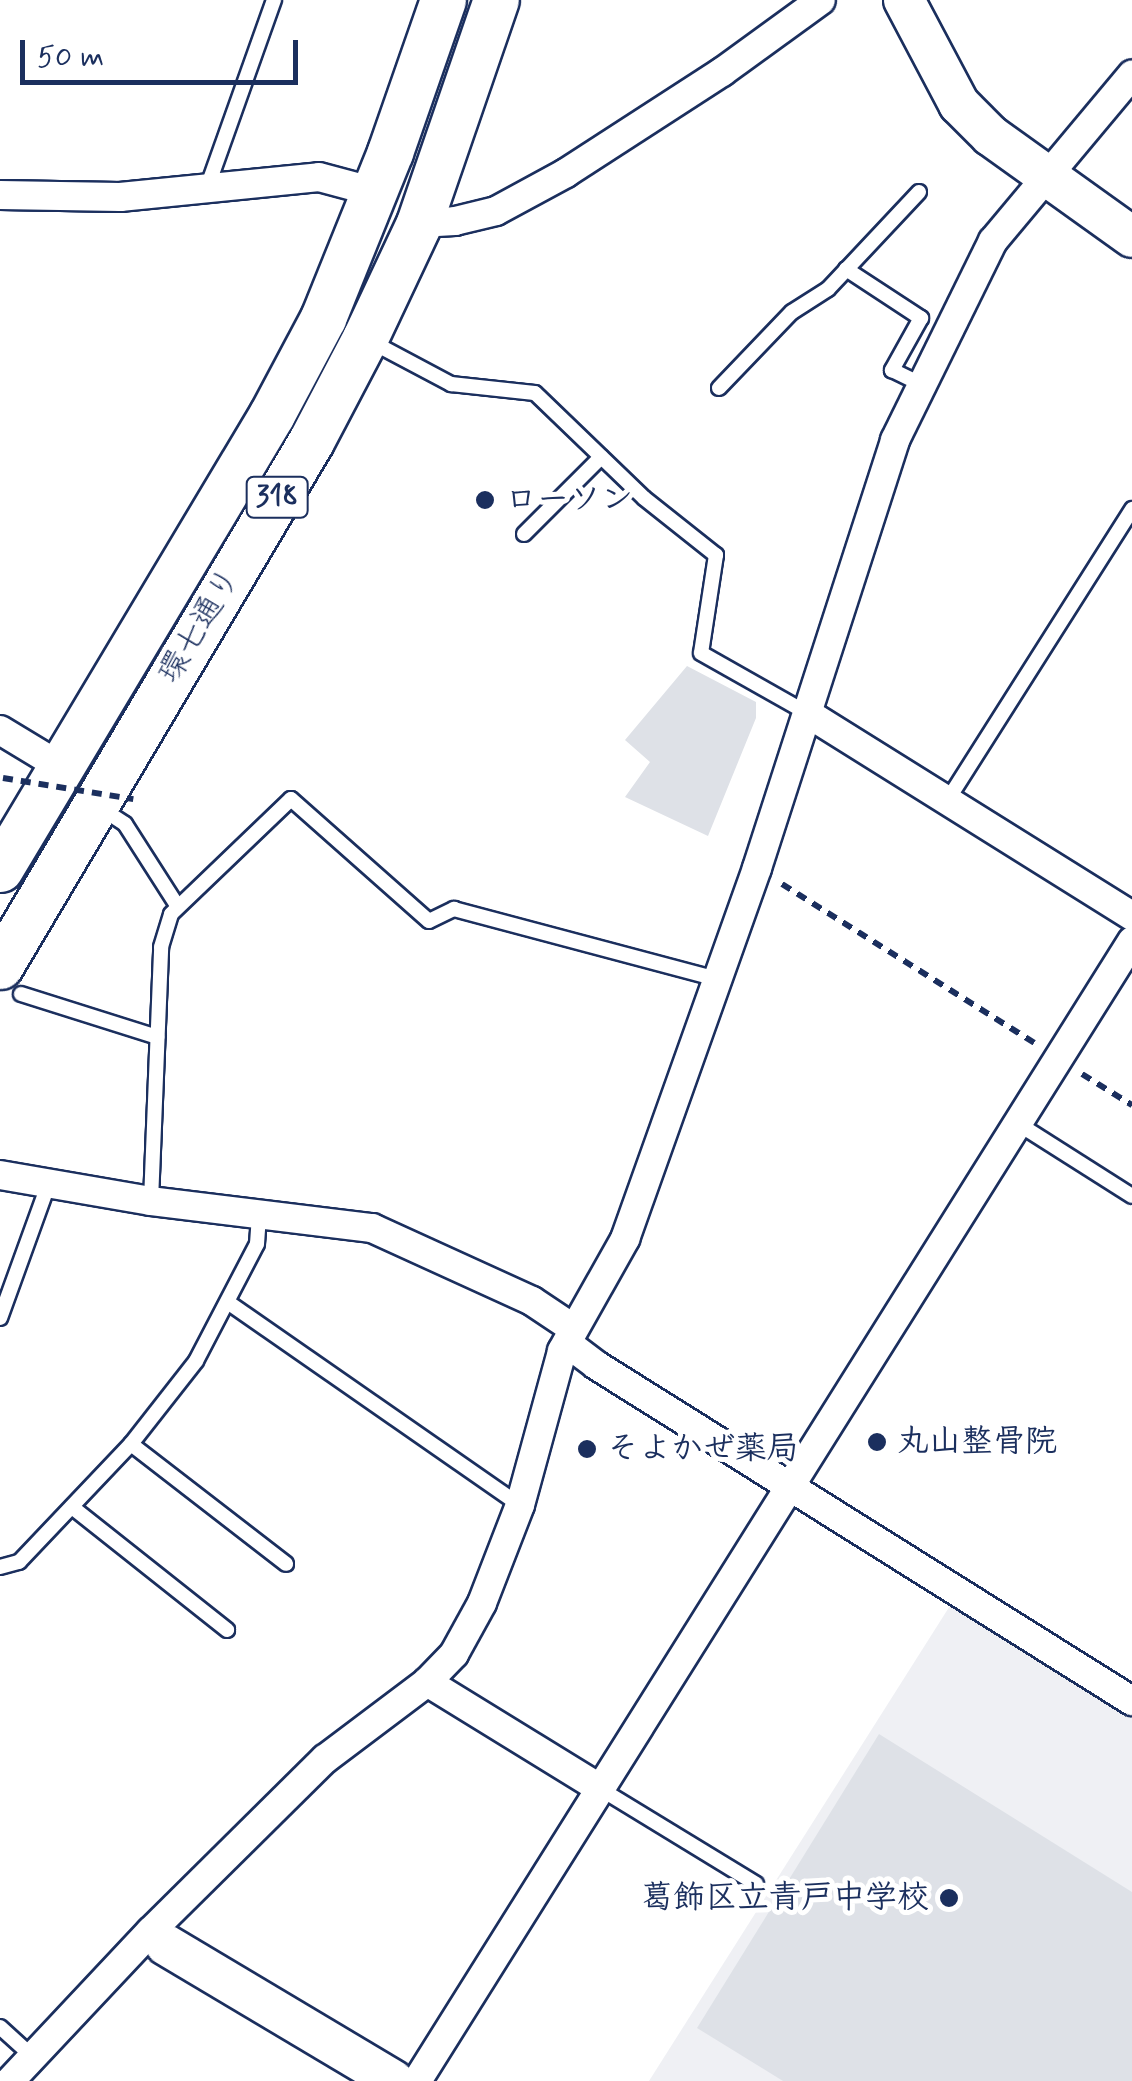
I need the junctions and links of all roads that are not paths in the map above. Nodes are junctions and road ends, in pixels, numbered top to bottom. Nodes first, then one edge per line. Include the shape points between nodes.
1 (274, 0) edge
2 (443, 0) edge
3 (496, 0) edge
4 (821, 0) edge
5 (904, 0) edge
6 (1132, 75) edge
7 (1045, 175) junction
8 (206, 188) junction
9 (375, 192) junction
10 (918, 192) dead end
11 (0, 195) edge
12 (419, 223) junction
13 (1132, 237) edge
14 (846, 269) junction
15 (365, 338) junction
16 (921, 384) junction
17 (719, 388) dead end
18 (601, 457) junction
19 (1132, 508) edge
20 (524, 534) dead end
21 (808, 714) junction
22 (0, 730) edge
23 (61, 767) junction
24 (947, 801) junction
25 (114, 802) junction
26 (0, 869) edge
27 (178, 907) junction
28 (1132, 916) edge
29 (1132, 940) edge
30 (718, 978) junction
31 (11, 980) edge
32 (157, 1037) junction
33 (1018, 1122) junction
34 (0, 1174) edge
35 (50, 1183) junction
36 (1132, 1196) edge
37 (151, 1201) junction
38 (259, 1212) junction
39 (229, 1303) junction
40 (0, 1318) edge
41 (570, 1336) junction
42 (131, 1444) junction
43 (792, 1486) junction
44 (520, 1505) junction
45 (72, 1507) junction
46 (286, 1564) dead end
47 (0, 1568) edge
48 (227, 1630) dead end
49 (426, 1682) junction
50 (1130, 1694) edge
51 (598, 1787) junction
52 (756, 1884) dead end
53 (158, 1938) junction
54 (0, 2027) edge
55 (32, 2056) junction
56 (10, 2081) edge
57 (394, 2081) edge
58 (417, 2081) edge

1 - 8 lane
2 - 9 main road, 環七通り / 318
3 - 12 main road, 環七通り / 318
4 - 12 street via 566,173 496,211
5 - 7 street via 959,104
6 - 7 street
7 - 13 street
7 - 16 street via 994,241
8 - 9 street via 319,178
8 - 11 street via 120,197
9 - 23 main road, 環七通り / 318 via 324,318 272,414
10 - 14 lane
12 - 15 main road, 環七通り / 318
14 - 16 lane via 921,318 892,370
14 - 17 lane via 792,312
15 - 18 lane via 451,384 534,394
15 - 25 main road, 環七通り / 318
16 - 21 street via 895,440
18 - 20 lane
18 - 21 lane via 716,556 701,652
19 - 24 lane
21 - 24 street
21 - 30 street
22 - 23 street
23 - 26 main road, 環七通り / 318
24 - 28 street
25 - 27 lane
25 - 31 main road, 環七通り / 318
27 - 30 lane via 290,799 430,921 454,909
27 - 32 lane via 160,947
29 - 33 street
30 - 41 street via 625,1240
31 - 32 lane
32 - 37 lane
33 - 36 lane
33 - 43 street
34 - 35 street
35 - 37 street
35 - 40 lane
37 - 38 street
38 - 39 lane via 257,1244
38 - 41 street via 372,1228 532,1301
39 - 42 lane via 196,1361
39 - 44 lane
41 - 43 street via 596,1365
41 - 44 street
42 - 45 lane
42 - 46 lane
43 - 50 street
43 - 51 street
44 - 49 street via 482,1603 454,1654
45 - 47 lane via 19,1562
45 - 48 lane
49 - 51 street
49 - 53 street via 325,1759
51 - 52 lane
51 - 58 street
53 - 55 street
53 - 57 street
54 - 55 lane
55 - 56 street

